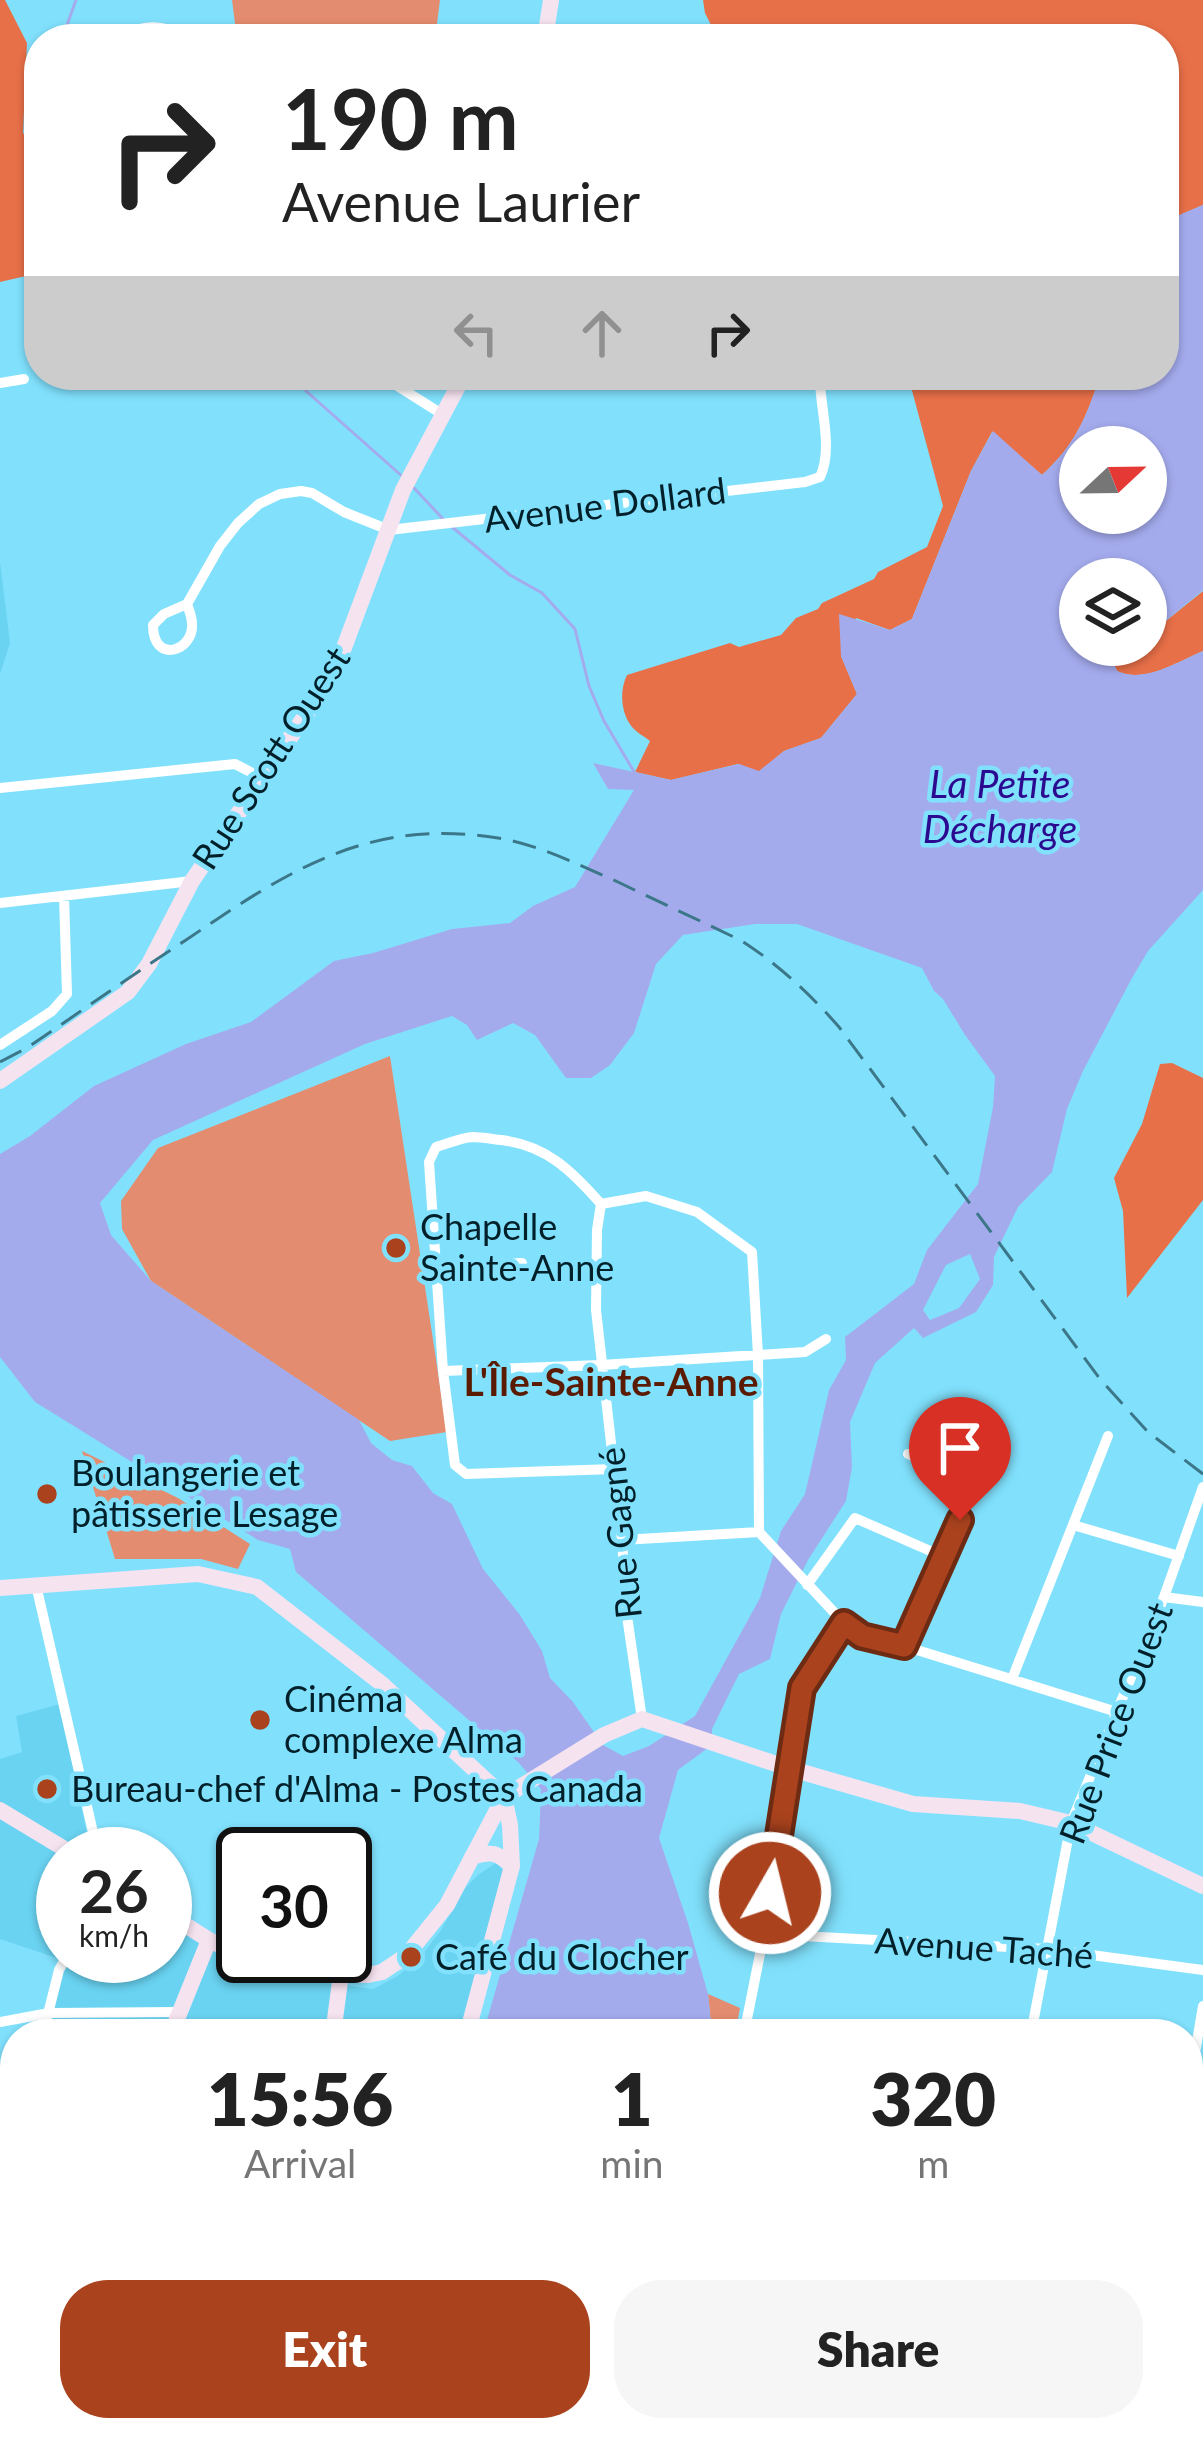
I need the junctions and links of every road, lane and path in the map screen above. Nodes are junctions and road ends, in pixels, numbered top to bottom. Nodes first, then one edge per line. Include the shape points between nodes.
1 (404, 390) edge
2 (457, 390) edge
3 (821, 390) edge
4 (445, 416) junction
5 (389, 530) junction
6 (187, 604) junction
7 (262, 778) junction
8 (0, 788) edge
9 (192, 881) junction
10 (64, 896) junction
11 (0, 903) edge
12 (0, 1045) edge
13 (0, 1081) edge
14 (601, 1204) junction
15 (522, 1263) dead end
16 (436, 1267) junction
17 (826, 1339) dead end
18 (758, 1355) junction
19 (601, 1365) junction
20 (443, 1371) junction
21 (1108, 1436) dead end
22 (908, 1454) dead end
23 (988, 1456) dead end
24 (615, 1469) junction
25 (976, 1483) junction
26 (1203, 1487) edge
27 (1073, 1525) junction
28 (764, 1537) junction
29 (622, 1540) junction
30 (1179, 1556) junction
31 (944, 1557) junction
32 (807, 1585) junction
33 (36, 1586) junction
34 (0, 1588) edge
35 (1164, 1598) junction
36 (1203, 1602) edge
37 (844, 1623) junction
38 (904, 1646) junction
39 (1012, 1678) junction
40 (1117, 1712) junction
41 (649, 1721) junction
42 (788, 1768) junction
43 (510, 1793) junction
44 (0, 1810) edge
45 (1071, 1823) junction
46 (92, 1827) edge
47 (36, 1832) edge
48 (472, 1857) junction
49 (512, 1866) junction
50 (1203, 1886) edge
51 (192, 1929) edge
52 (764, 1934) junction
53 (209, 1940) junction
54 (216, 1944) edge
55 (1047, 1949) junction
56 (1203, 1970) edge
57 (372, 1974) edge
58 (56, 1983) edge
59 (340, 1983) edge
60 (178, 2012) junction
61 (49, 2013) junction
62 (16, 2019) edge
63 (47, 2019) edge
64 (176, 2019) edge
65 (335, 2019) edge
66 (471, 2019) edge
67 (747, 2019) edge
68 (1034, 2019) edge

1 - 4 street
2 - 4 street, Rue Scott Ouest
3 - 5 street, Avenue Dollard via 825,466 805,482
4 - 5 street, Rue Scott Ouest
5 - 6 street via 312,493 280,494 238,523
5 - 7 street, Rue Scott Ouest via 329,681
6 - 6 street via 153,625 157,645 174,649 190,636
7 - 8 street via 235,764
7 - 9 street, Rue Scott Ouest
9 - 10 street
9 - 13 street, Rue Scott Ouest via 128,992
10 - 11 street
10 - 12 street via 67,994
14 - 16 street via 539,1149 472,1137 436,1147 429,1162
14 - 18 street via 646,1196 698,1212 752,1252
14 - 19 street, Rue Gagné
15 - 16 street
16 - 20 street
17 - 18 street via 805,1352
18 - 19 street
18 - 28 street
19 - 20 street
19 - 24 street, Rue Gagné
20 - 24 street via 455,1465 466,1474
21 - 27 street
22 - 25 street
23 - 25 street
24 - 29 street, Rue Gagné
25 - 31 street
26 - 30 street, Rue Price Ouest
27 - 30 street
27 - 39 street
28 - 29 street
28 - 32 street
29 - 41 street, Rue Gagné
30 - 35 street, Rue Price Ouest
31 - 32 street via 855,1518
31 - 38 street
32 - 37 street
33 - 34 street
33 - 43 street via 198,1574 257,1587
33 - 46 street
35 - 36 street
35 - 40 street, Rue Price Ouest
37 - 38 street
37 - 42 street via 802,1688
38 - 39 street
39 - 40 street
40 - 45 street, Rue Price Ouest
41 - 42 street
41 - 43 street via 604,1735
42 - 45 street via 913,1804 1020,1810
42 - 52 street
43 - 48 street
43 - 49 street
44 - 47 street
45 - 50 street
45 - 55 street, Rue Price Ouest
48 - 49 street via 499,1853
48 - 57 street via 447,1905 406,1955
49 - 66 street
51 - 53 street
52 - 55 street, Avenue Taché
52 - 67 street
53 - 54 street
53 - 60 street
55 - 56 street, Avenue Taché
55 - 68 street, Rue Price Ouest
58 - 61 street
59 - 65 street
60 - 61 street
60 - 64 street
61 - 62 street
61 - 63 street

